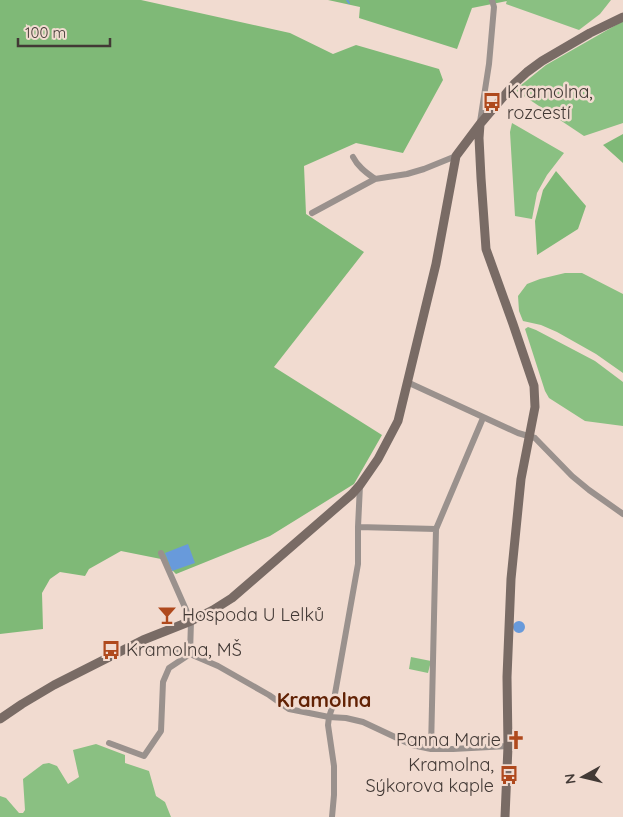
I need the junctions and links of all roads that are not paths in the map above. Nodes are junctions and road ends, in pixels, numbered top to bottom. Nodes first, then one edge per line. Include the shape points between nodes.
1 (492, 0) edge
2 (623, 16) edge
3 (480, 124) junction
4 (456, 156) junction
5 (353, 157) dead end
6 (375, 179) junction
7 (312, 213) dead end
8 (408, 382) junction
9 (483, 418) junction
10 (530, 437) junction
11 (360, 484) junction
12 (623, 514) edge
13 (358, 527) junction
14 (436, 529) junction
15 (161, 553) dead end
16 (191, 621) junction
17 (129, 646) junction
18 (190, 654) junction
19 (329, 717) junction
20 (0, 719) edge
21 (109, 743) dead end
22 (508, 746) junction
23 (431, 749) junction
24 (332, 817) edge
25 (505, 817) edge

1 - 3 street via 489,64
2 - 3 street via 527,72
3 - 4 street
3 - 10 street via 486,249 534,386 535,407
4 - 6 street via 408,174
4 - 8 street via 436,264
5 - 6 street
6 - 7 street
8 - 9 street
8 - 11 street via 398,421 378,459
9 - 10 street
9 - 14 street
10 - 12 street via 540,442 589,490
10 - 22 street via 521,479 511,579
11 - 13 street
11 - 16 street via 232,598
13 - 14 street
13 - 19 street via 358,564
14 - 23 street
15 - 16 street
16 - 17 street
16 - 18 street
17 - 18 street
17 - 20 street via 54,684
18 - 19 street via 218,666 289,709
18 - 21 street via 170,668 166,675 161,731 144,756
19 - 23 street via 363,722 412,745
19 - 24 street via 334,766
22 - 23 street
22 - 25 street

